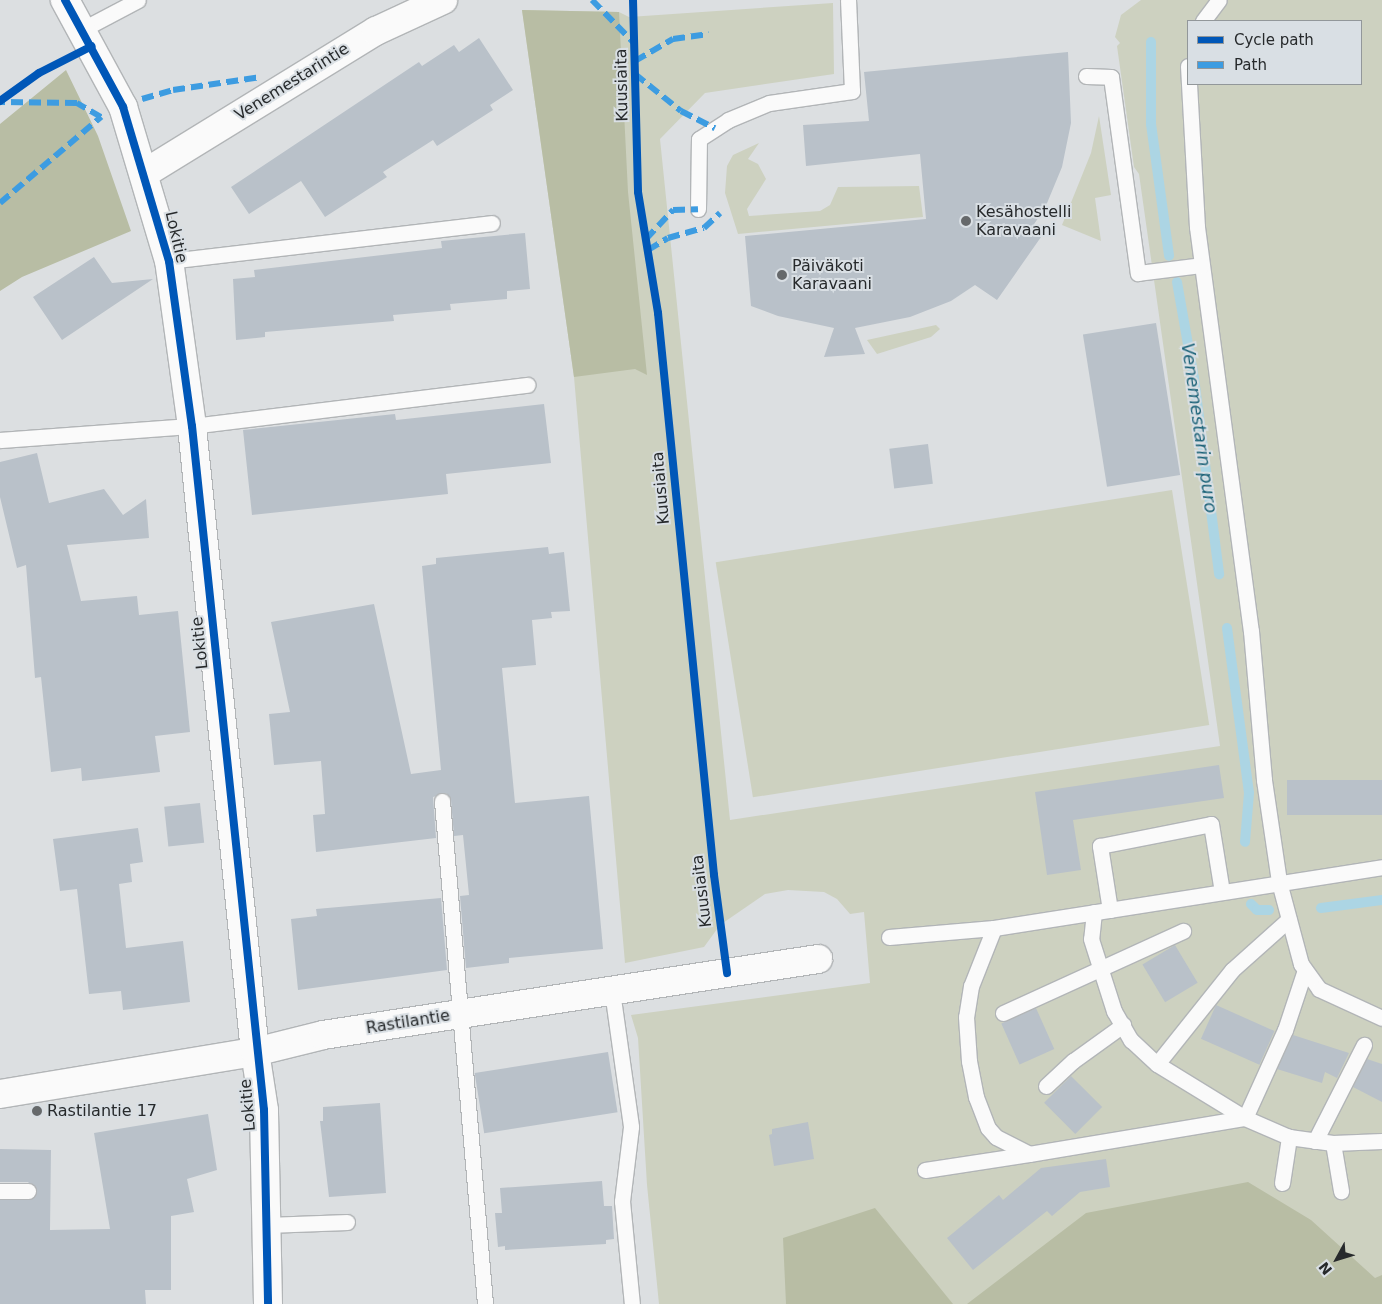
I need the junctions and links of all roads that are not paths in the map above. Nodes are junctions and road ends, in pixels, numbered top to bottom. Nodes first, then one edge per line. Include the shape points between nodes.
1 (65, 0) edge
2 (138, 0) edge
3 (444, 0) edge
4 (848, 0) edge
5 (1219, 0) edge
6 (1205, 20) edge
7 (83, 29) junction
8 (1086, 76) dead end
9 (1188, 85) edge
10 (145, 173) junction
11 (698, 209) dead end
12 (492, 223) dead end
13 (169, 261) junction
14 (1202, 265) junction
15 (528, 385) dead end
16 (192, 426) junction
17 (0, 440) edge
18 (442, 801) dead end
19 (1382, 867) edge
20 (1279, 882) junction
21 (1222, 892) junction
22 (1110, 910) junction
23 (1094, 912) junction
24 (1289, 919) junction
25 (994, 928) junction
26 (1183, 931) dead end
27 (889, 937) dead end
28 (818, 959) dead end
29 (1098, 968) junction
30 (1305, 970) junction
31 (612, 991) junction
32 (1003, 1013) dead end
33 (460, 1014) junction
34 (1382, 1018) edge
35 (1122, 1025) junction
36 (1364, 1045) dead end
37 (255, 1052) junction
38 (1157, 1064) junction
39 (1046, 1086) dead end
40 (0, 1094) edge
41 (1245, 1118) junction
42 (1289, 1137) junction
43 (1314, 1141) junction
44 (1333, 1143) junction
45 (1381, 1144) edge
46 (1029, 1154) junction
47 (925, 1170) dead end
48 (1282, 1183) dead end
49 (0, 1191) edge
50 (28, 1191) dead end
51 (1341, 1191) dead end
52 (347, 1222) dead end
53 (267, 1225) junction
54 (268, 1304) edge
55 (484, 1304) edge
56 (632, 1304) edge

1 - 7 street, Lokitie
2 - 7 lane
3 - 10 street, Venemestarintie via 376,31
4 - 11 lane via 852,91 769,103 728,120 699,139
5 - 6 lane
7 - 10 street, Lokitie via 123,107
8 - 14 lane via 1111,77 1138,273
9 - 14 lane via 1190,147
10 - 13 street, Lokitie
12 - 13 lane
13 - 16 street, Lokitie
14 - 20 lane via 1251,631 1264,780
15 - 16 lane
16 - 17 lane
16 - 37 street, Lokitie
18 - 33 lane
19 - 20 lane
20 - 21 lane
20 - 24 lane
21 - 22 lane
21 - 22 lane via 1211,824 1100,846
22 - 23 lane
23 - 25 lane
23 - 29 lane via 1091,939
24 - 30 lane
24 - 38 lane via 1232,970
25 - 27 lane
25 - 46 lane via 972,986 966,1017 969,1062 976,1097 988,1128 996,1137
26 - 29 lane
28 - 31 street, Rastilantie
29 - 32 lane
29 - 35 lane
30 - 34 lane via 1319,989
30 - 41 lane via 1284,1030
31 - 33 street, Rastilantie
31 - 56 lane via 631,1127 622,1201
33 - 37 street, Rastilantie via 323,1035
33 - 55 lane
35 - 38 lane via 1131,1040
35 - 39 lane via 1072,1061
36 - 43 lane
37 - 40 street, Rastilantie
37 - 53 street, Lokitie via 264,1110
38 - 41 lane
41 - 42 lane
41 - 46 lane
42 - 43 lane
42 - 48 lane
43 - 44 lane
44 - 45 lane
44 - 51 lane
46 - 47 lane
49 - 50 lane
52 - 53 lane
53 - 54 street, Lokitie

